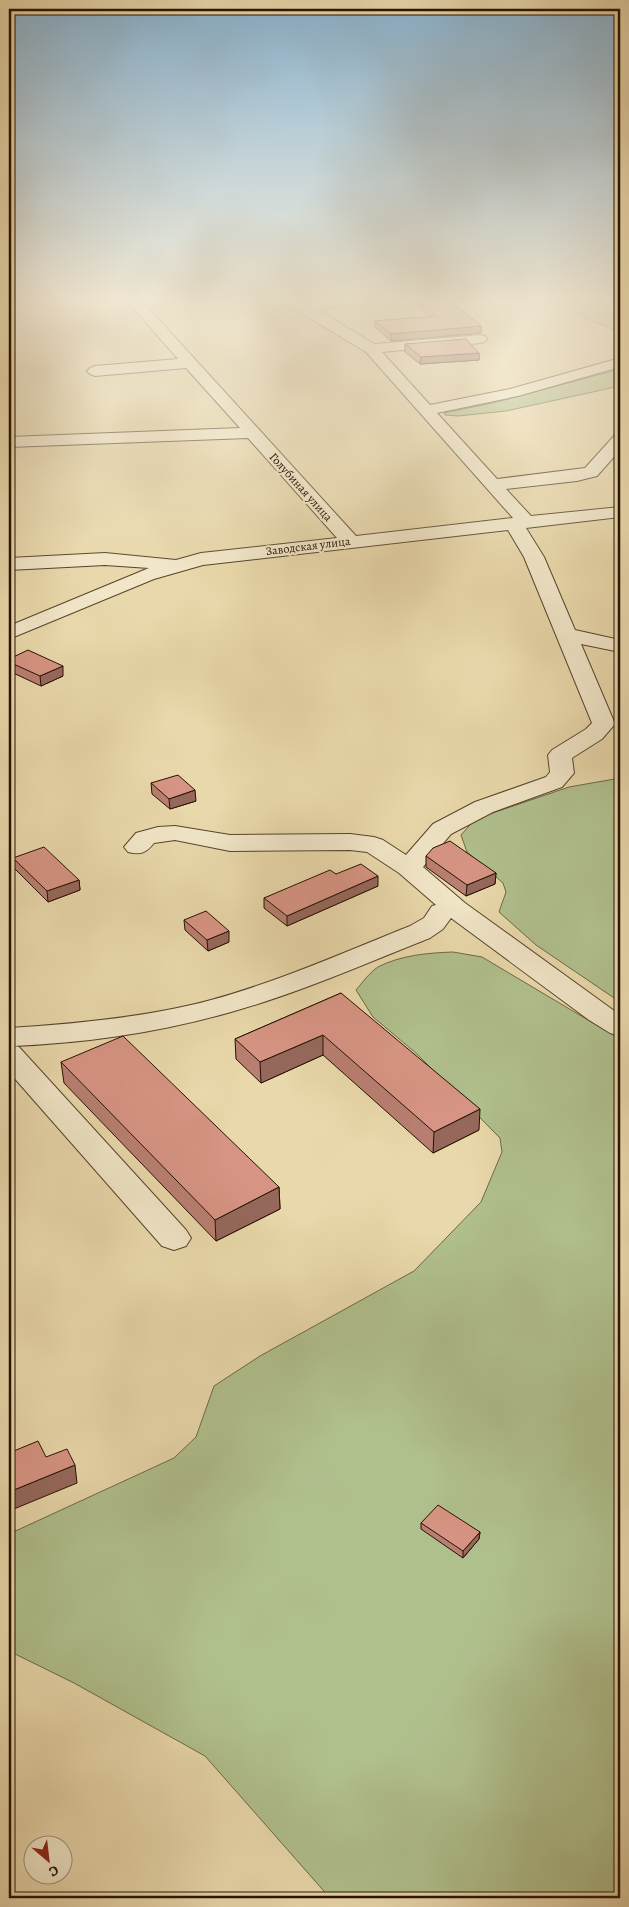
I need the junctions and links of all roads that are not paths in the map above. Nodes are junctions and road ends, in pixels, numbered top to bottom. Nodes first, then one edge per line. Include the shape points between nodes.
1 (212, 388) edge
2 (407, 388) edge
3 (505, 388) edge
4 (427, 410) junction
5 (252, 433) junction
6 (620, 440) edge
7 (9, 442) edge
8 (493, 485) junction
9 (620, 512) edge
10 (521, 523) junction
11 (350, 541) junction
12 (9, 564) edge
13 (178, 565) junction
14 (9, 633) edge
15 (568, 635) junction
16 (620, 646) edge
17 (137, 846) dead end
18 (408, 868) junction
19 (456, 908) junction
20 (620, 1027) edge
21 (9, 1037) edge
22 (9, 1054) edge
23 (174, 1238) dead end

1 - 5 street, Голубиная улица
2 - 4 street
3 - 4 street
4 - 8 street
5 - 7 street
5 - 11 street, Голубиная улица
6 - 8 street via 591,472
8 - 10 street
9 - 10 street, Заводская улица
10 - 11 street, Заводская улица
10 - 15 street
11 - 13 street, Заводская улица via 226,555
12 - 13 street via 105,560
13 - 14 street, Заводская улица
15 - 16 street
15 - 18 street via 604,724 560,755 562,773 554,782 484,807 442,830
17 - 18 street via 145,838 158,834 230,843 350,842 374,845
18 - 19 street
19 - 20 street
19 - 21 street via 441,912 434,923 420,932 223,1006 147,1022
22 - 23 street

